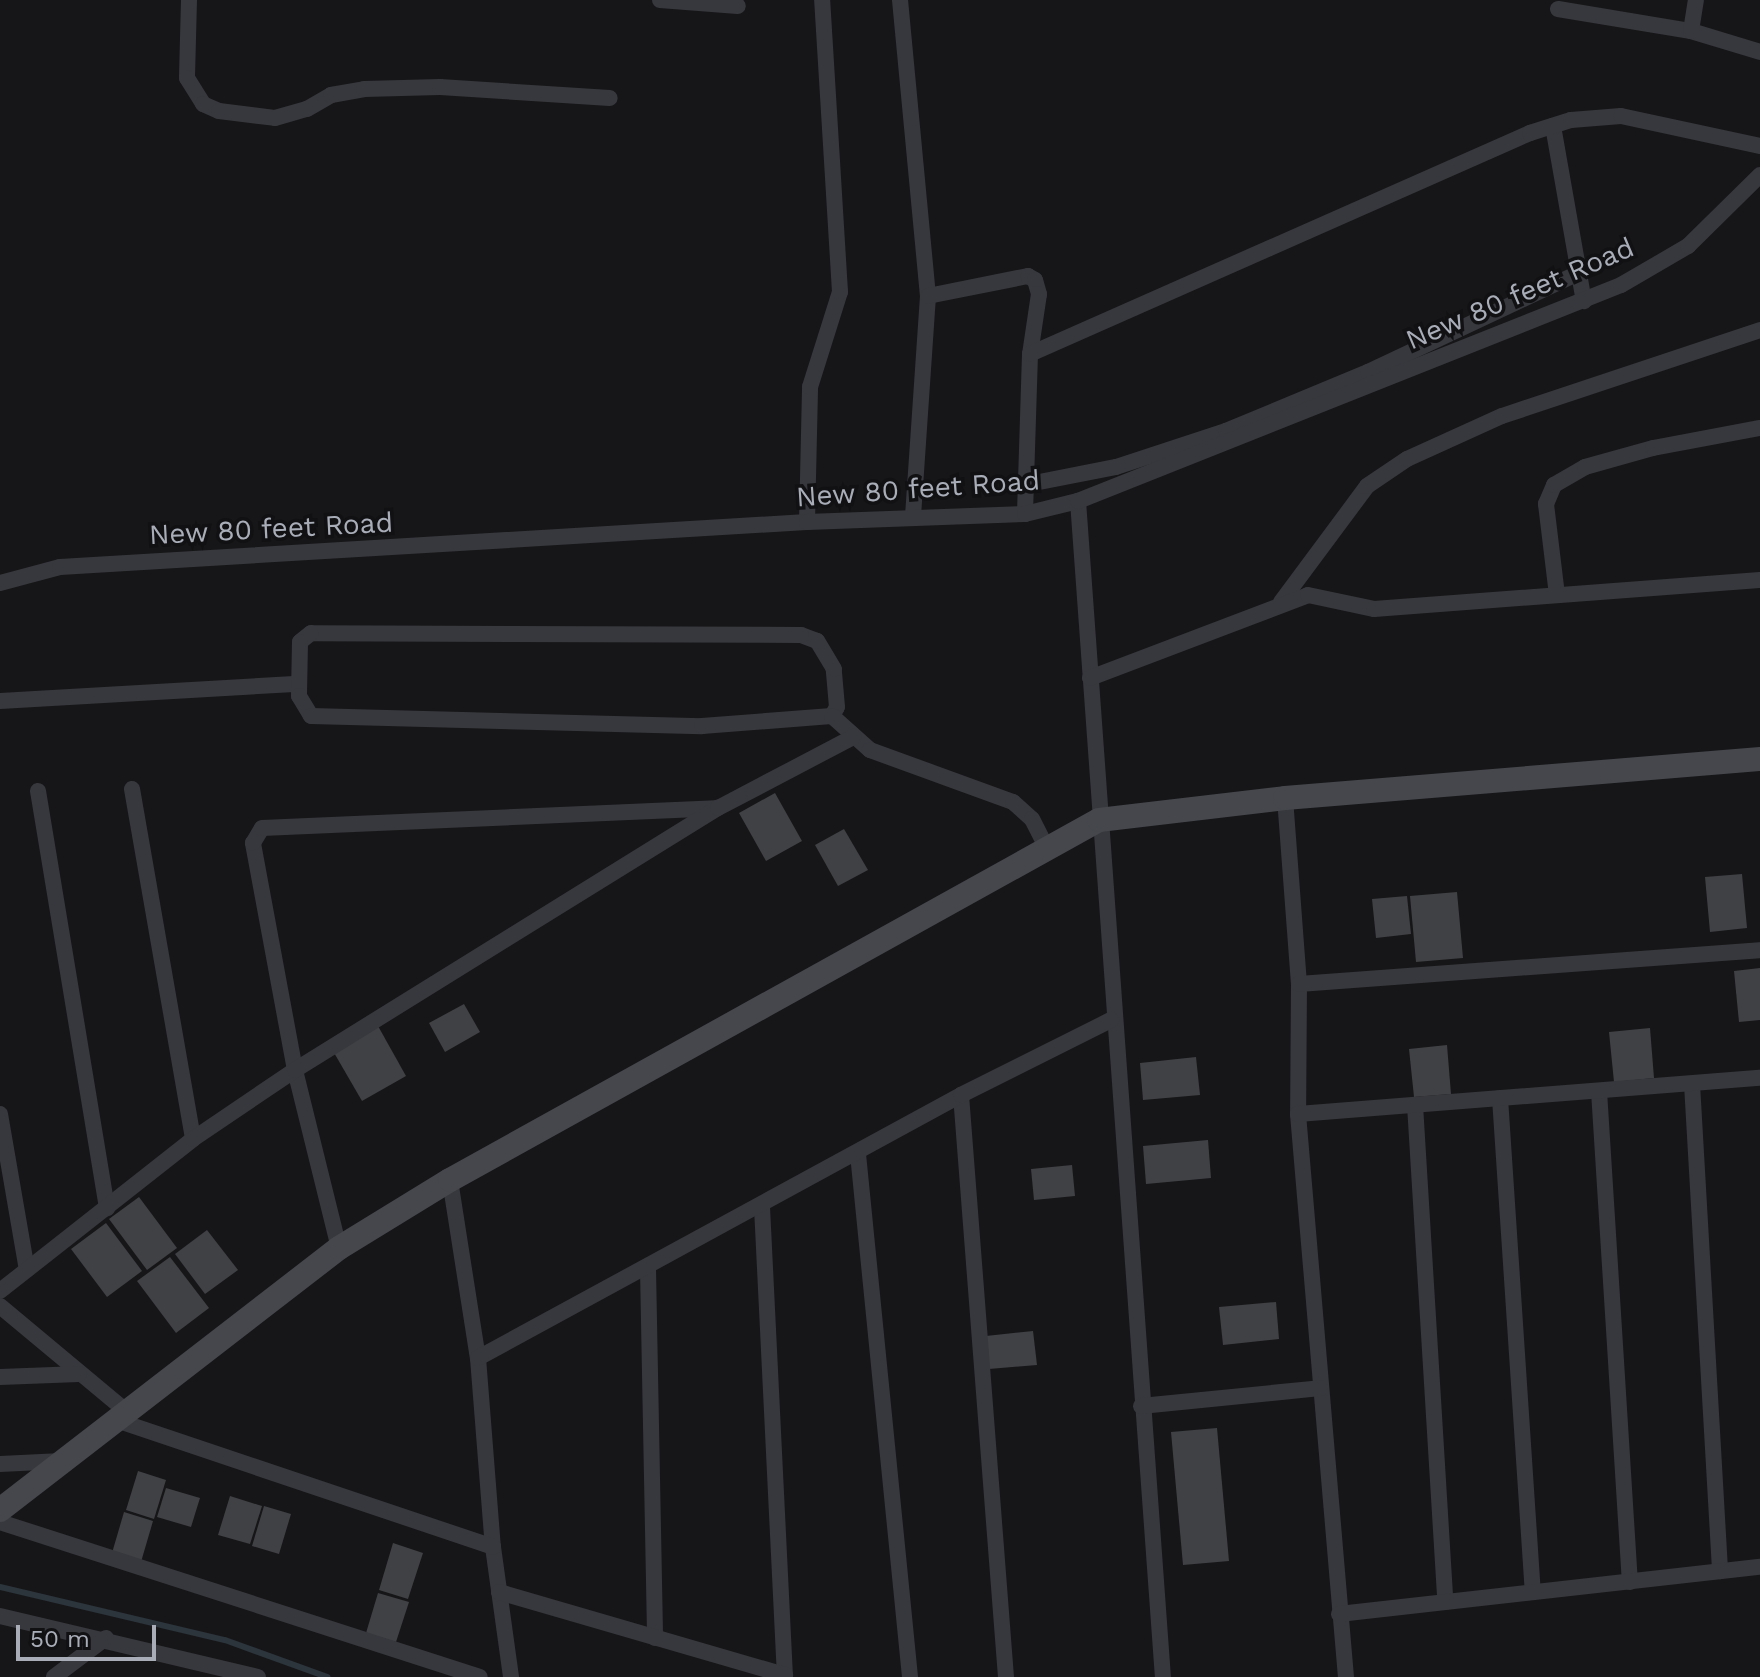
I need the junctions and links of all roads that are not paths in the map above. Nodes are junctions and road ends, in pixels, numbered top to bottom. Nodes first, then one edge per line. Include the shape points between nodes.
1 (189, 0) edge
2 (660, 0) edge
3 (822, 0) edge
4 (900, 0) edge
5 (1696, 0) edge
6 (738, 6) dead end
7 (1558, 9) dead end
8 (1691, 31) junction
9 (1760, 52) edge
10 (610, 98) dead end
11 (1553, 126) junction
12 (1760, 146) edge
13 (1760, 175) edge
14 (1578, 273) junction
15 (928, 296) junction
16 (1584, 301) junction
17 (1760, 330) edge
18 (1030, 354) junction
19 (1760, 428) edge
20 (1024, 485) junction
21 (1078, 501) junction
22 (1025, 514) junction
23 (913, 516) junction
24 (807, 522) junction
25 (1760, 580) edge
26 (0, 583) edge
27 (1557, 595) junction
28 (1281, 602) junction
29 (1090, 678) junction
30 (299, 684) junction
31 (0, 701) edge
32 (832, 716) junction
33 (853, 737) junction
34 (1760, 759) edge
35 (132, 789) dead end
36 (38, 791) dead end
37 (1285, 798) junction
38 (718, 808) junction
39 (1099, 820) junction
40 (1047, 849) junction
41 (1760, 950) edge
42 (1299, 984) junction
43 (1111, 1020) junction
44 (295, 1070) junction
45 (1760, 1078) edge
46 (1692, 1084) junction
47 (1599, 1091) junction
48 (961, 1095) junction
49 (1500, 1098) junction
50 (1415, 1105) junction
51 (0, 1114) edge
52 (1298, 1114) junction
53 (193, 1139) junction
54 (858, 1154) junction
55 (450, 1180) junction
56 (762, 1207) junction
57 (107, 1208) junction
58 (339, 1248) junction
59 (648, 1269) junction
60 (27, 1270) junction
61 (0, 1291) edge
62 (0, 1306) edge
63 (478, 1358) junction
64 (79, 1374) junction
65 (0, 1377) edge
66 (1320, 1388) junction
67 (1141, 1406) junction
68 (119, 1414) junction
69 (62, 1461) junction
70 (0, 1464) edge
71 (0, 1510) edge
72 (0, 1522) edge
73 (493, 1547) junction
74 (1760, 1567) edge
75 (1720, 1571) junction
76 (1630, 1582) junction
77 (499, 1592) junction
78 (1533, 1592) junction
79 (1445, 1602) junction
80 (1339, 1614) junction
81 (0, 1616) edge
82 (106, 1638) junction
83 (655, 1638) junction
84 (217, 1674) edge
85 (785, 1676) edge
86 (54, 1677) edge
87 (258, 1677) edge
88 (480, 1677) edge
89 (511, 1677) edge
90 (910, 1677) edge
91 (1006, 1677) edge
92 (1163, 1677) edge
93 (1346, 1677) edge

1 - 10 street via 187,78 203,104 219,111 275,118 339,92 364,89 440,87
2 - 6 street
3 - 24 street via 840,292 810,387
4 - 15 street
5 - 8 street
7 - 8 street
8 - 9 street
11 - 12 street via 1621,116
11 - 14 street
11 - 18 street
13 - 16 street, New 80 feet Road via 1688,246
14 - 16 street
14 - 20 street via 1368,372 1226,431 1116,467
15 - 18 street via 1028,276 1039,294
15 - 23 street
16 - 21 street, New 80 feet Road
17 - 28 street via 1502,416 1407,459 1367,486
18 - 20 street
19 - 27 street via 1653,448 1585,467 1554,485 1546,504
20 - 22 street
21 - 22 street, New 80 feet Road
21 - 29 street
22 - 23 street, New 80 feet Road
23 - 24 street, New 80 feet Road
24 - 26 street, New 80 feet Road via 60,567
25 - 27 street
27 - 28 street via 1374,609 1327,595
28 - 29 street
29 - 39 street
30 - 31 street
30 - 32 street via 303,708 311,716 702,726
30 - 32 street via 300,642 311,633 801,635 817,641 834,669 837,707
32 - 33 street
33 - 38 street
33 - 40 street via 870,750 1013,802 1032,819
34 - 37 street
35 - 53 street
36 - 57 street
37 - 39 street
37 - 42 street
38 - 44 street
38 - 44 street via 262,828 253,843
39 - 40 street
39 - 43 street
40 - 55 street
41 - 42 street
42 - 52 street
43 - 48 street
43 - 67 street
44 - 53 street
44 - 58 street
45 - 46 street
46 - 47 street
46 - 75 street
47 - 49 street
47 - 76 street
48 - 54 street
48 - 91 street
49 - 50 street
49 - 78 street
50 - 52 street
50 - 79 street
51 - 60 street
52 - 66 street
53 - 57 street
54 - 56 street
54 - 90 street
55 - 58 street
55 - 63 street
56 - 59 street
56 - 85 street
57 - 60 street
58 - 68 street
59 - 63 street
59 - 83 street
60 - 61 street
62 - 64 street
63 - 73 street
64 - 65 street
64 - 68 street
66 - 67 street
66 - 80 street
67 - 92 street
68 - 69 street
68 - 73 street
69 - 70 street
69 - 71 street
72 - 88 street
73 - 77 street
74 - 75 street
75 - 76 street
76 - 78 street
77 - 83 street
77 - 89 street
78 - 79 street
79 - 80 street
80 - 93 street
81 - 82 street
82 - 84 street
82 - 86 street
83 - 85 street
84 - 87 street

